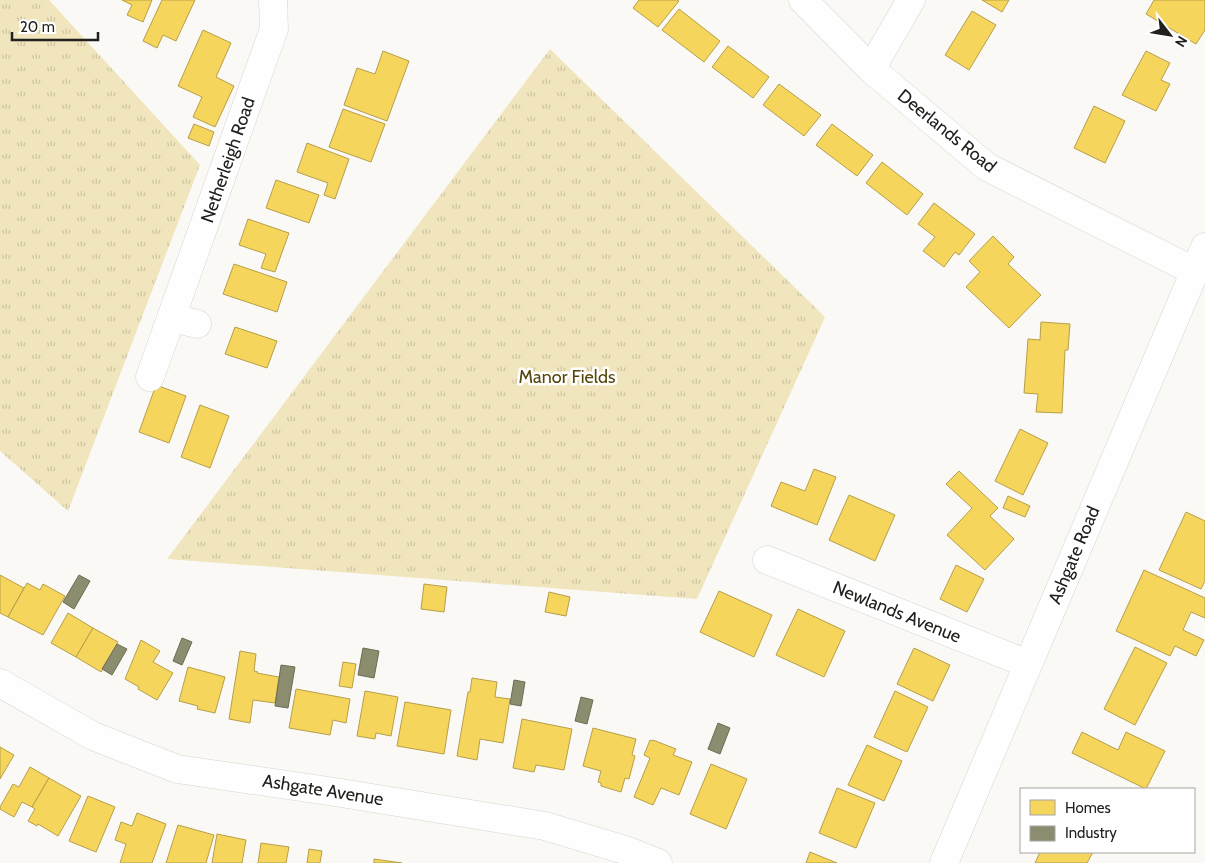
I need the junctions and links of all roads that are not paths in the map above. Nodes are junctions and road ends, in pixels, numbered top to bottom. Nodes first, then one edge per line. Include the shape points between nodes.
1 (274, 0) edge
2 (804, 0) edge
3 (911, 0) edge
4 (871, 69) junction
5 (1200, 259) edge
6 (150, 377) dead end
7 (767, 560) dead end
8 (1028, 664) junction
9 (0, 683) edge
10 (658, 863) edge
11 (944, 863) edge

1 - 6 street, Netherleigh Road via 274,29 184,321
2 - 4 street, Deerlands Road
3 - 4 street
4 - 5 street, Deerlands Road via 987,167
5 - 8 street, Ashgate Road
7 - 8 street, Newlands Avenue
8 - 11 street, Ashgate Road
9 - 10 street, Ashgate Avenue via 92,736 178,769 545,826 628,850

